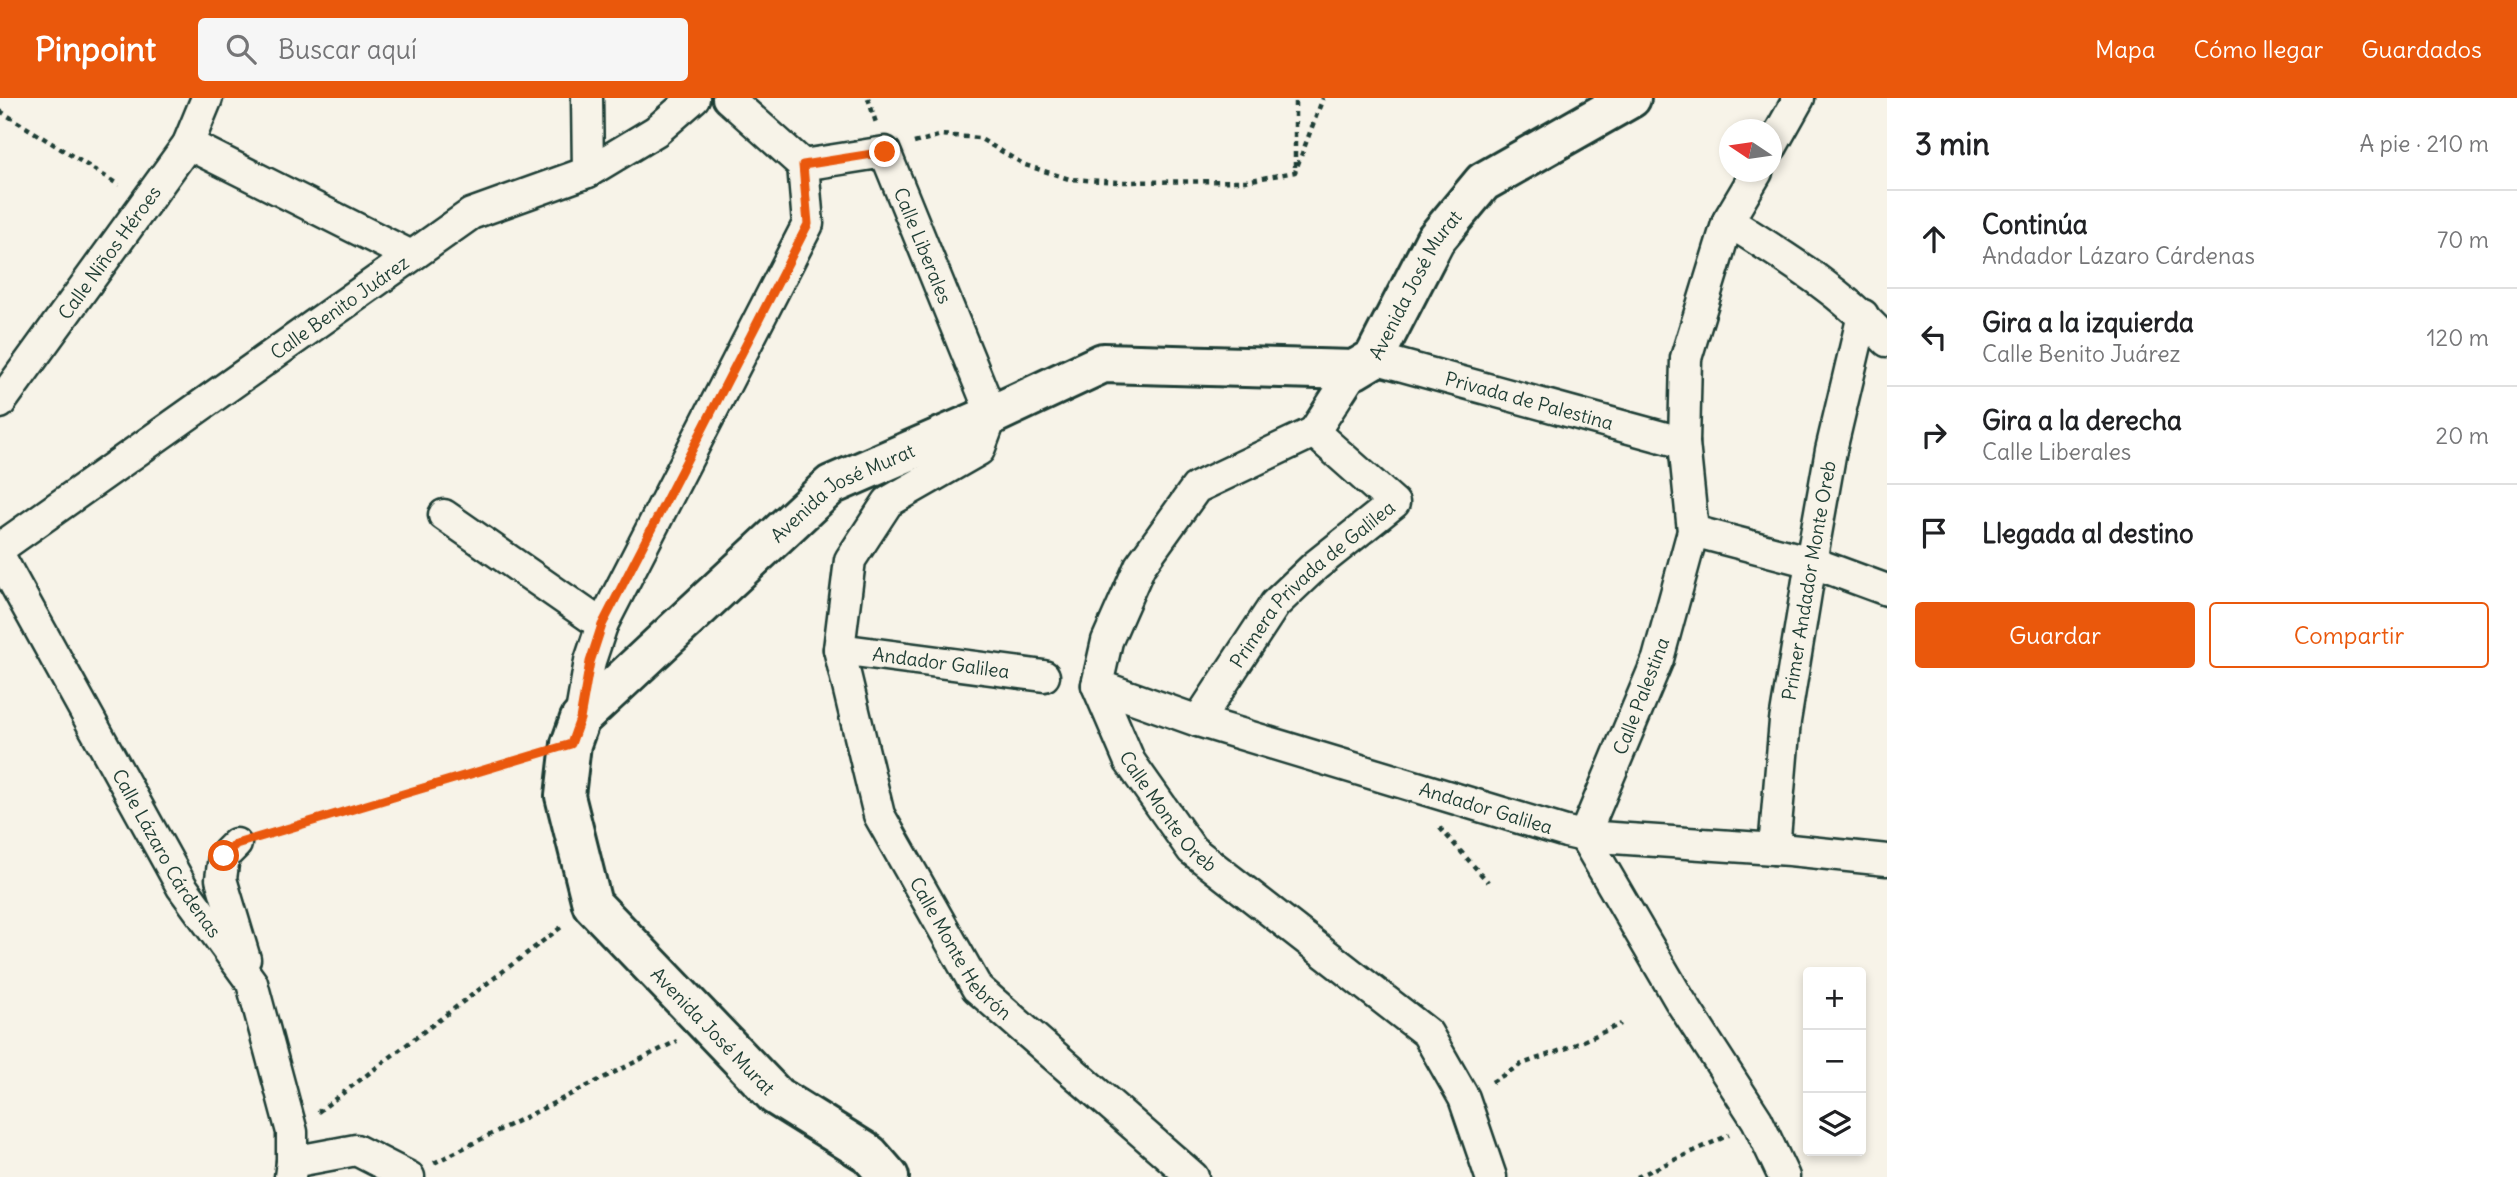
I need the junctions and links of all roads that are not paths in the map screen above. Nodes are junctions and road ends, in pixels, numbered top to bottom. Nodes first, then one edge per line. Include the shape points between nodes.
1 (207, 98) edge
2 (587, 98) edge
3 (694, 98) edge
4 (728, 98) edge
5 (1631, 98) edge
6 (1799, 98) edge
7 (1782, 128) edge
8 (188, 145) junction
9 (803, 165) junction
10 (588, 173) junction
11 (1751, 182) edge
12 (1728, 221) junction
13 (409, 255) junction
14 (1863, 315) junction
15 (1887, 341) edge
16 (1364, 364) junction
17 (0, 403) edge
18 (992, 415) junction
19 (1314, 432) junction
20 (1684, 443) junction
21 (444, 514) dead end
22 (1693, 531) junction
23 (0, 548) edge
24 (0, 557) edge
25 (1811, 562) junction
26 (1887, 590) edge
27 (602, 625) junction
28 (839, 649) junction
29 (1044, 676) dead end
30 (1097, 685) junction
31 (1198, 721) junction
32 (576, 732) junction
33 (1584, 836) junction
34 (236, 844) road end
35 (1774, 849) junction
36 (1887, 860) edge
37 (253, 983) junction
38 (291, 1169) edge
39 (409, 1176) edge
40 (889, 1177) edge
41 (1193, 1177) edge
42 (1491, 1177) edge
43 (1784, 1177) edge

1 - 8 street, Calle Niños Héroes
2 - 10 street
3 - 10 street, Calle Benito Juárez via 656,131
4 - 9 street
5 - 16 street, Avenida José Murat via 1483,182 1435,240
6 - 7 street
8 - 13 street
8 - 17 street, Calle Niños Héroes
9 - 18 street, Calle Liberales via 885,152
9 - 27 street via 808,224
10 - 13 street, Calle Benito Juárez via 471,214
11 - 12 street, Calle Palestina
12 - 14 street via 1819,279
12 - 20 street, Calle Palestina via 1686,359
13 - 23 street, Calle Benito Juárez
14 - 15 street
14 - 25 street, Primer Andador Monte Oreb via 1831,450
16 - 18 street, Avenida José Murat via 1103,363
16 - 19 street
16 - 20 street, Privada de Palestina
18 - 28 street via 979,450 888,502 880,514 850,560
18 - 32 street, Avenida José Murat via 831,485
19 - 30 street via 1196,488 1140,566 1107,641
19 - 31 street, Primera Privada de Galilea via 1394,503 1275,604
20 - 22 street, Calle Palestina
21 - 27 street
22 - 25 street
22 - 33 street, Calle Palestina via 1658,659
24 - 37 street, Calle Lázaro Cárdenas via 182,887
25 - 26 street
25 - 35 street, Primer Andador Monte Oreb via 1785,721
27 - 32 street
28 - 29 street, Andador Galilea
28 - 41 street, Calle Monte Hebrón via 879,815 977,988
30 - 31 street, Andador Galilea
30 - 42 street, Calle Monte Oreb via 1130,762 1192,850 1427,1034 1464,1098
31 - 33 street, Andador Galilea
32 - 40 street, Avenida José Murat via 565,796 592,904 776,1096 869,1154
33 - 35 street, Andador Galilea
33 - 43 street via 1679,999 1757,1120
34 - 37 street via 224,856 221,879
35 - 36 street, Andador Galilea
37 - 38 street, Calle Lázaro Cárdenas via 292,1132
38 - 39 street via 356,1150

